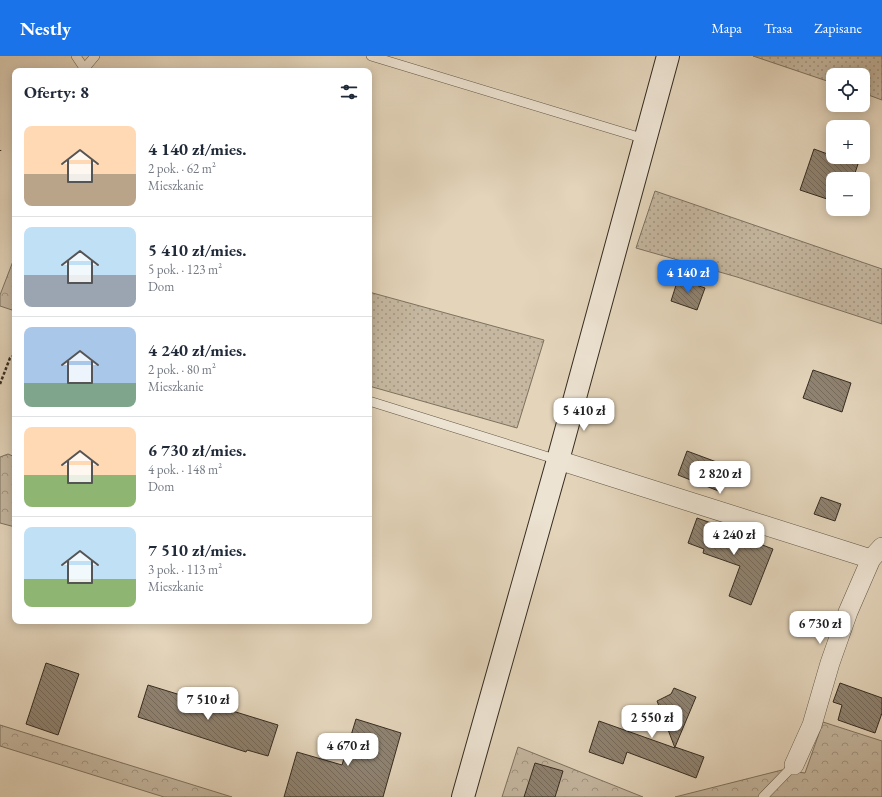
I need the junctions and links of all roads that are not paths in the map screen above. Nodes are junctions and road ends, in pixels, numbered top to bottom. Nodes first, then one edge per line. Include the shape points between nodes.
1 (76, 56) edge
2 (95, 56) edge
3 (371, 56) edge
4 (668, 56) edge
5 (84, 68) edge
6 (86, 68) edge
7 (646, 140) junction
8 (372, 402) edge
9 (558, 460) junction
10 (877, 553) edge
11 (794, 765) joint
12 (462, 797) edge
13 (763, 797) edge

1 - 5 lane
2 - 6 lane
3 - 7 lane
4 - 7 main road
7 - 9 main road
8 - 9 lane
9 - 10 street
9 - 12 main road
10 - 11 street via 848,612 812,725
11 - 13 lane

